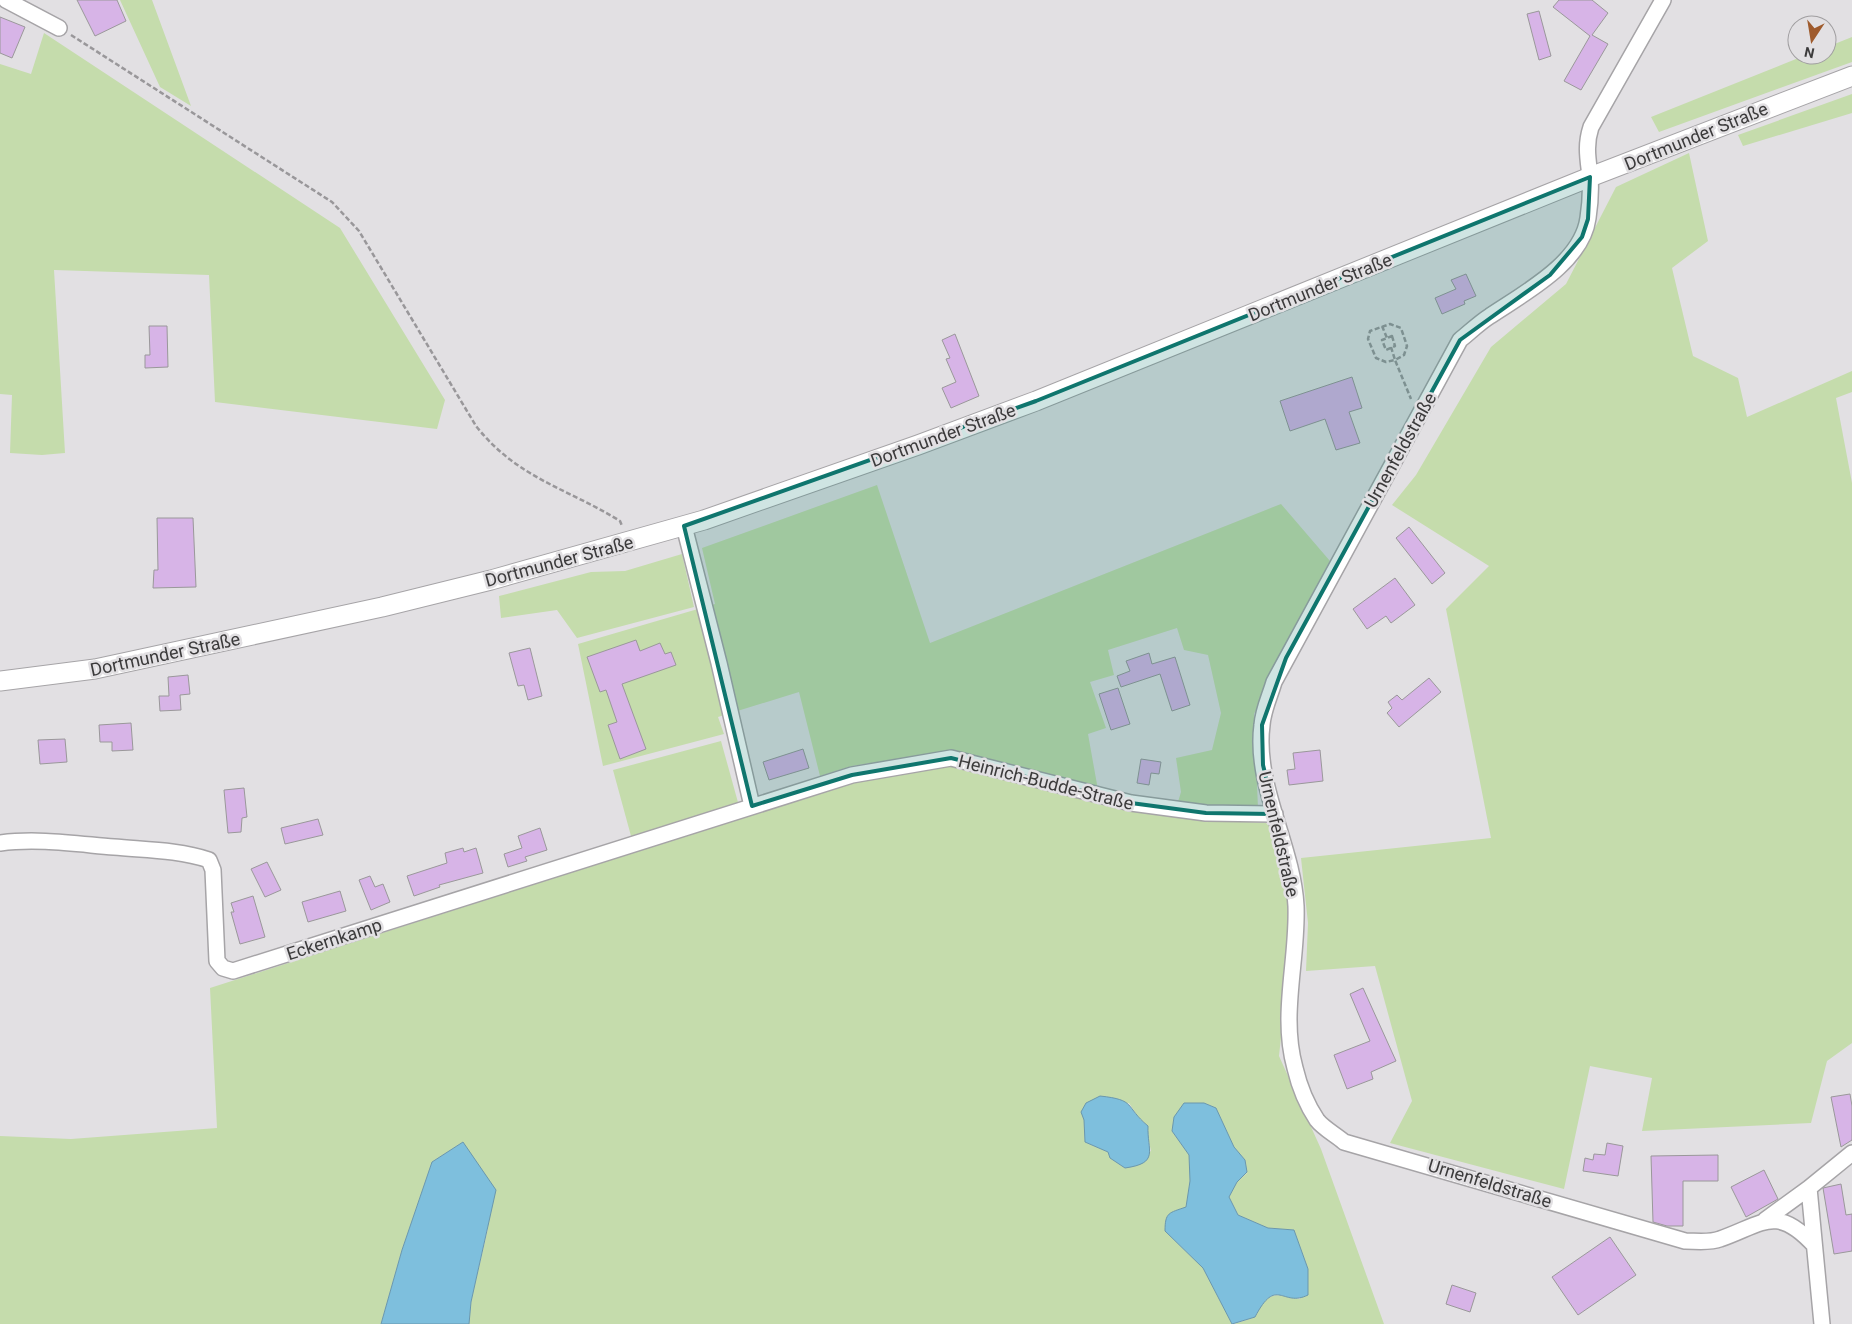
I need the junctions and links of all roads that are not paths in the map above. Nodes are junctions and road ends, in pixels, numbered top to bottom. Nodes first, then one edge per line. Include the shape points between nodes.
1 (6, 0) edge
2 (1663, 0) edge
3 (59, 28) road end
4 (1852, 76) edge
5 (1590, 177) junction
6 (684, 526) junction
7 (0, 682) edge
8 (752, 806) junction
9 (1275, 814) junction
10 (0, 843) edge
11 (1852, 1153) edge
12 (1810, 1188) junction
13 (1764, 1220) junction
14 (1814, 1245) junction
15 (1822, 1324) edge

1 - 3 street
2 - 5 street, Urnenfeldstraße via 1590,127 1586,152
4 - 5 main road, Dortmunder Straße
5 - 6 main road, Dortmunder Straße via 1036,401 918,446
5 - 9 street, Urnenfeldstraße via 1588,219 1582,237 1550,275 1460,340 1274,682 1261,738 1263,765
6 - 7 main road, Dortmunder Straße via 491,580 298,626 95,669
6 - 8 street
8 - 9 street, Heinrich-Budde-Straße via 852,775 950,758 1132,803 1206,813
8 - 10 street, Eckernkamp via 233,971 223,968 218,961 213,870 209,860 172,852 40,841
9 - 13 street, Urnenfeldstraße via 1296,905 1295,955 1288,1012 1290,1042 1302,1090 1318,1121 1344,1142 1685,1241 1718,1240
11 - 12 street, Urnenfeldstraße
12 - 13 street, Urnenfeldstraße
12 - 14 street
13 - 14 street via 1785,1223 1802,1232
14 - 15 street

